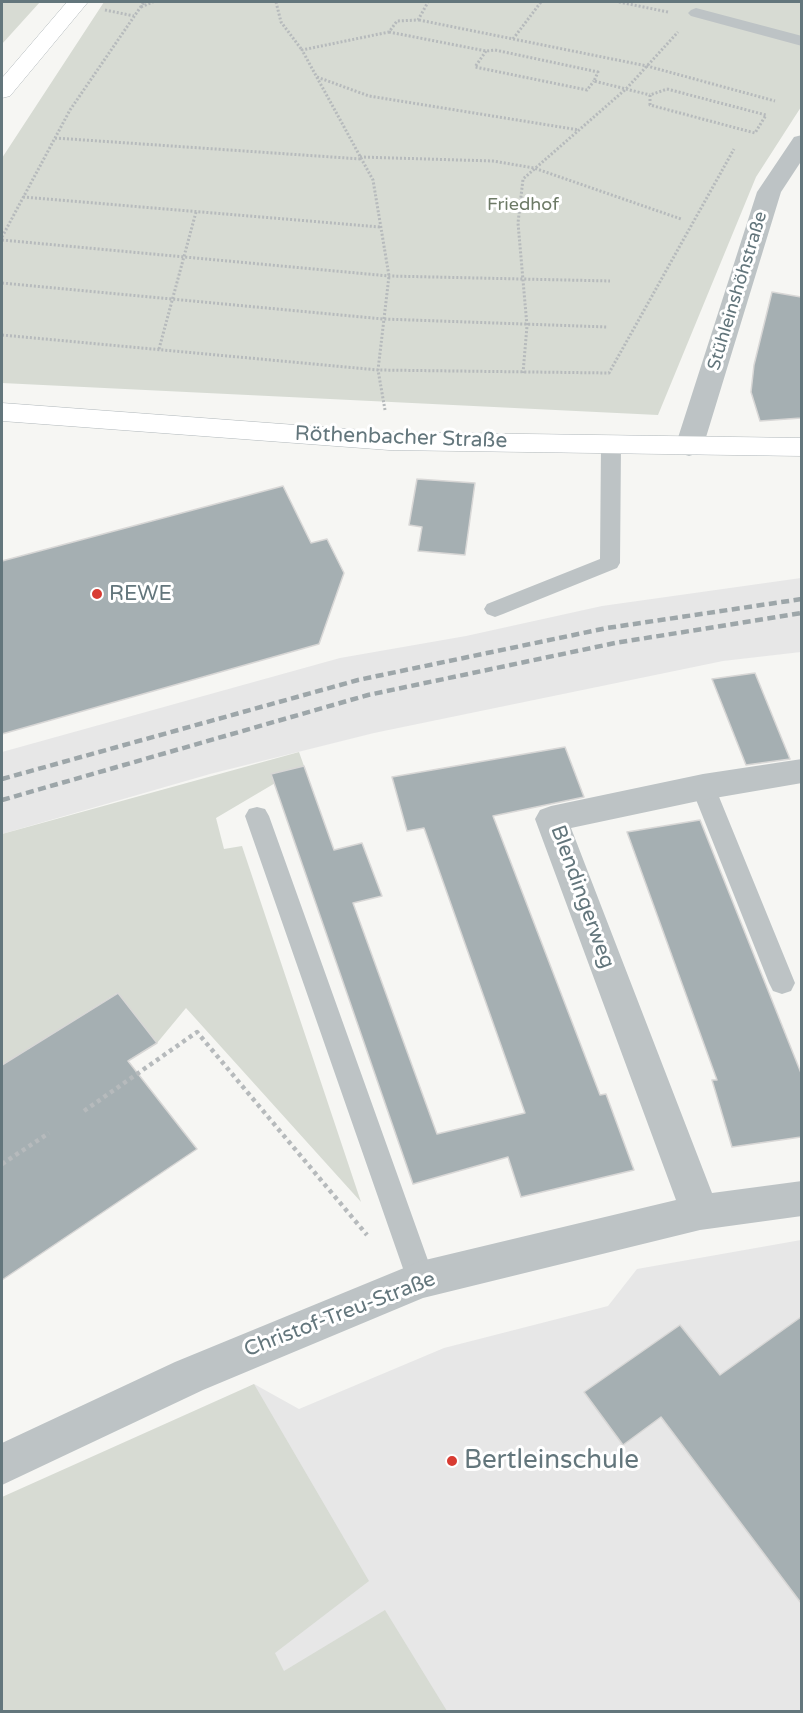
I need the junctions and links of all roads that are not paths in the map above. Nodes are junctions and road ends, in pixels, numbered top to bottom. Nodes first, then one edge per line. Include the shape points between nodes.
1 (78, 2) edge
2 (694, 15) road end
3 (801, 41) edge
4 (2, 91) edge
5 (801, 142) edge
6 (2, 412) edge
7 (611, 445) junction
8 (689, 447) junction
9 (800, 452) edge
10 (495, 609) dead end
11 (801, 771) edge
12 (703, 787) junction
13 (257, 816) dead end
14 (782, 983) dead end
15 (801, 1198) edge
16 (700, 1212) junction
17 (421, 1280) junction
18 (2, 1464) edge

1 - 4 main road
2 - 3 lane
5 - 8 street, Stühleinshöhstraße via 769,192
6 - 7 main road, Röthenbacher Straße via 389,441
7 - 8 main road, Röthenbacher Straße
7 - 10 lane via 610,563
8 - 9 main road, Röthenbacher Straße
11 - 12 street, Blendingerweg
12 - 14 lane
12 - 16 street, Blendingerweg via 550,819
13 - 17 lane
15 - 16 street, Christof-Treu-Straße
16 - 17 street, Christof-Treu-Straße
17 - 18 street, Christof-Treu-Straße via 189,1376

